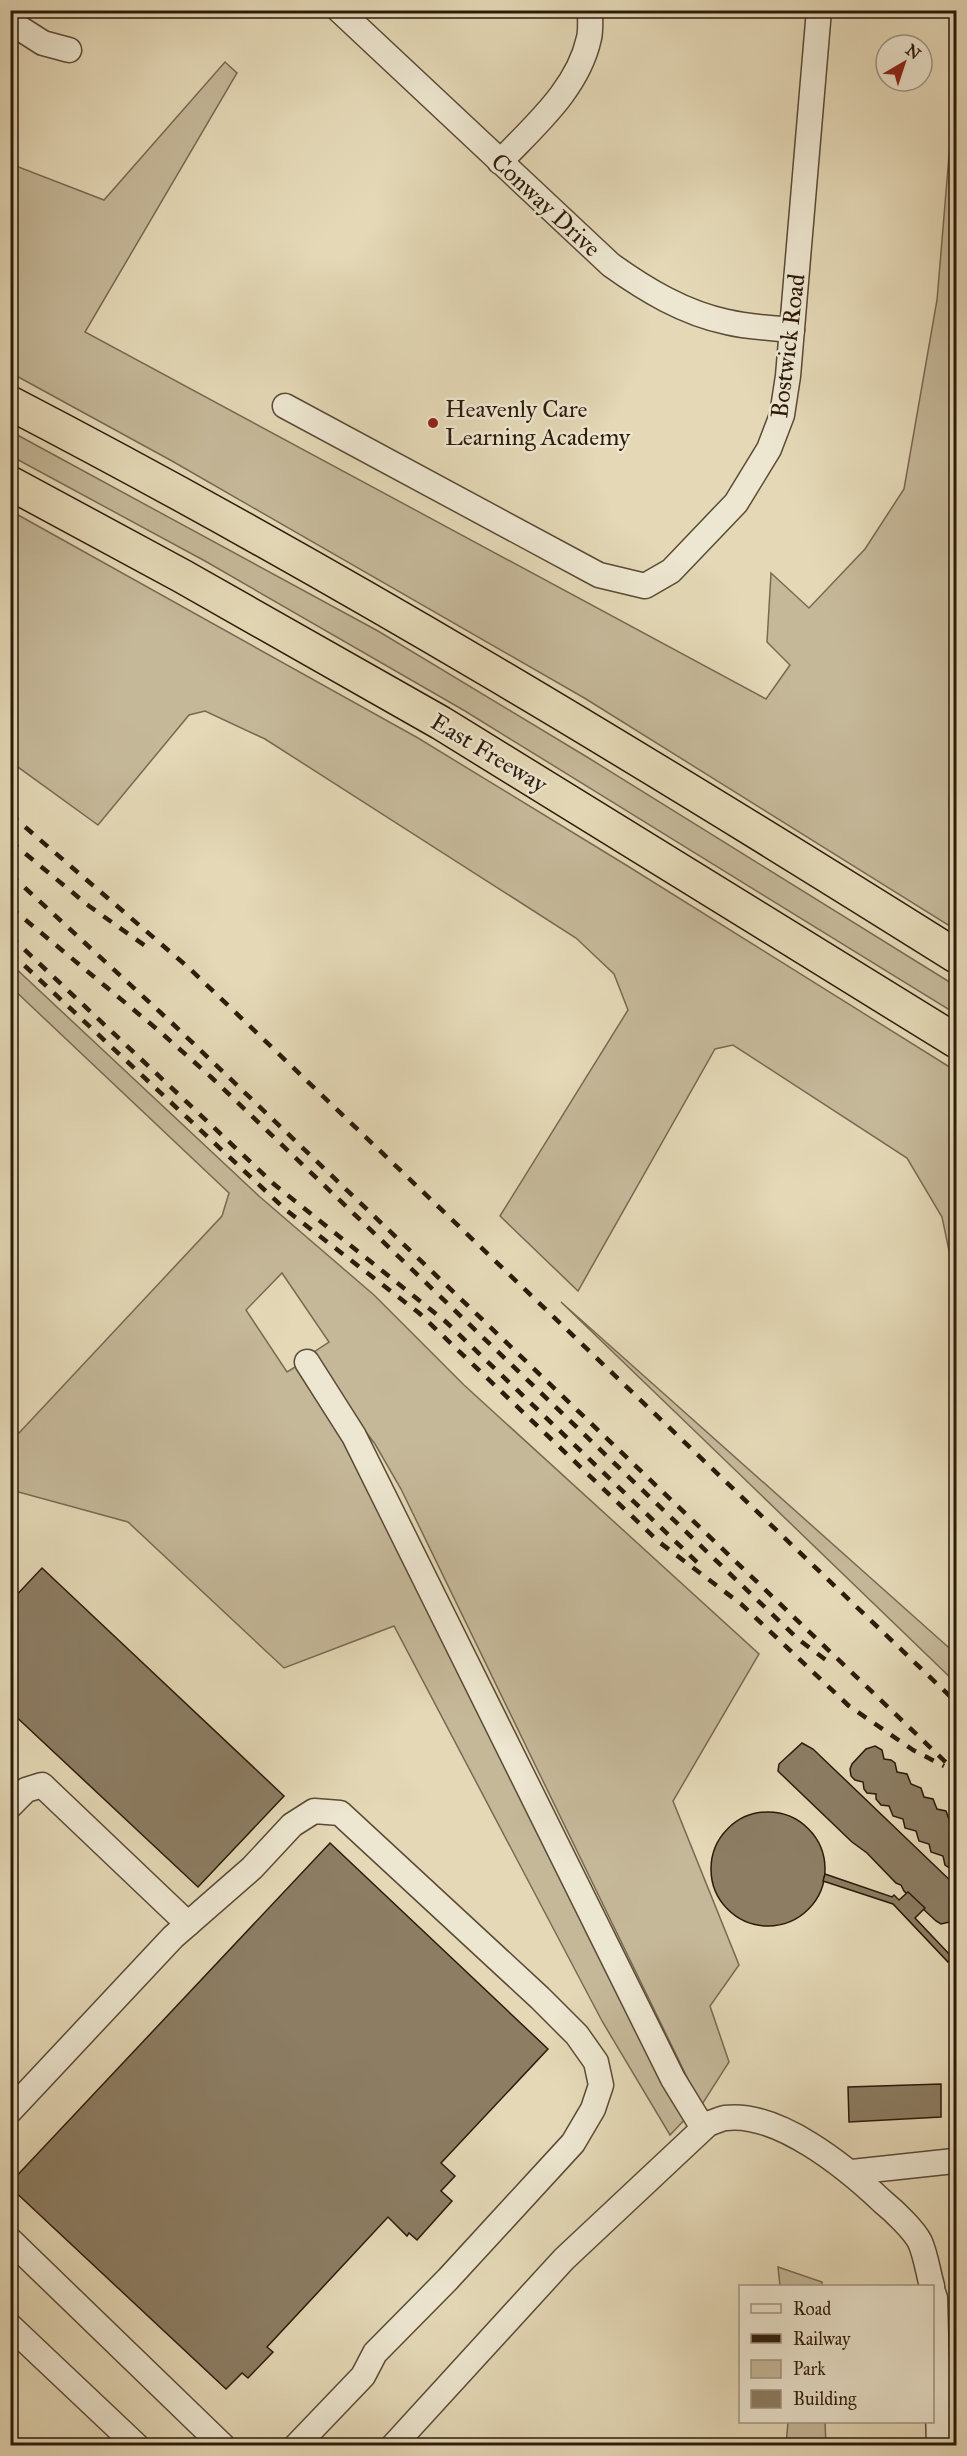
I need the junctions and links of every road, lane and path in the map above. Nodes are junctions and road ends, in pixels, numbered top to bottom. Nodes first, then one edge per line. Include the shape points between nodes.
1 (339, 10) edge
2 (590, 10) edge
3 (819, 10) edge
4 (10, 22) edge
5 (69, 50) dead end
6 (500, 162) junction
7 (792, 330) junction
8 (10, 403) edge
9 (285, 406) dead end
10 (10, 483) edge
11 (957, 956) edge
12 (957, 1041) edge
13 (307, 1362) dead end
14 (10, 1806) edge
15 (188, 1924) junction
16 (10, 2111) edge
17 (703, 2128) junction
18 (957, 2163) edge
19 (852, 2172) junction
20 (10, 2240) edge
21 (931, 2285) edge
22 (934, 2295) edge
23 (10, 2326) edge
24 (947, 2397) edge
25 (137, 2445) edge
26 (223, 2445) edge
27 (296, 2445) edge
28 (393, 2445) edge
29 (939, 2445) edge

1 - 6 street, Conway Drive
2 - 6 street via 590,38 575,73 554,105
3 - 7 street, Bostwick Road
4 - 5 street via 43,44
6 - 7 street, Conway Drive via 611,265 645,289 684,308 727,322
7 - 9 street, Bostwick Road via 782,416 769,449 736,503 671,571 645,586 599,575
8 - 11 highway via 140,470 428,634
10 - 12 highway, East Freeway via 441,723
13 - 17 street via 354,1436 673,2079
14 - 15 street via 26,1790 42,1785
15 - 16 street
15 - 27 street via 252,1868 292,1825 314,1811 340,1813 578,2035 596,2062 601,2085 593,2109 573,2143 375,2353 363,2376
17 - 19 street via 724,2118 746,2118 776,2127 812,2145
17 - 28 street via 564,2259
18 - 19 street
19 - 21 street via 920,2241
20 - 26 street
22 - 24 street
23 - 25 street
24 - 29 street

